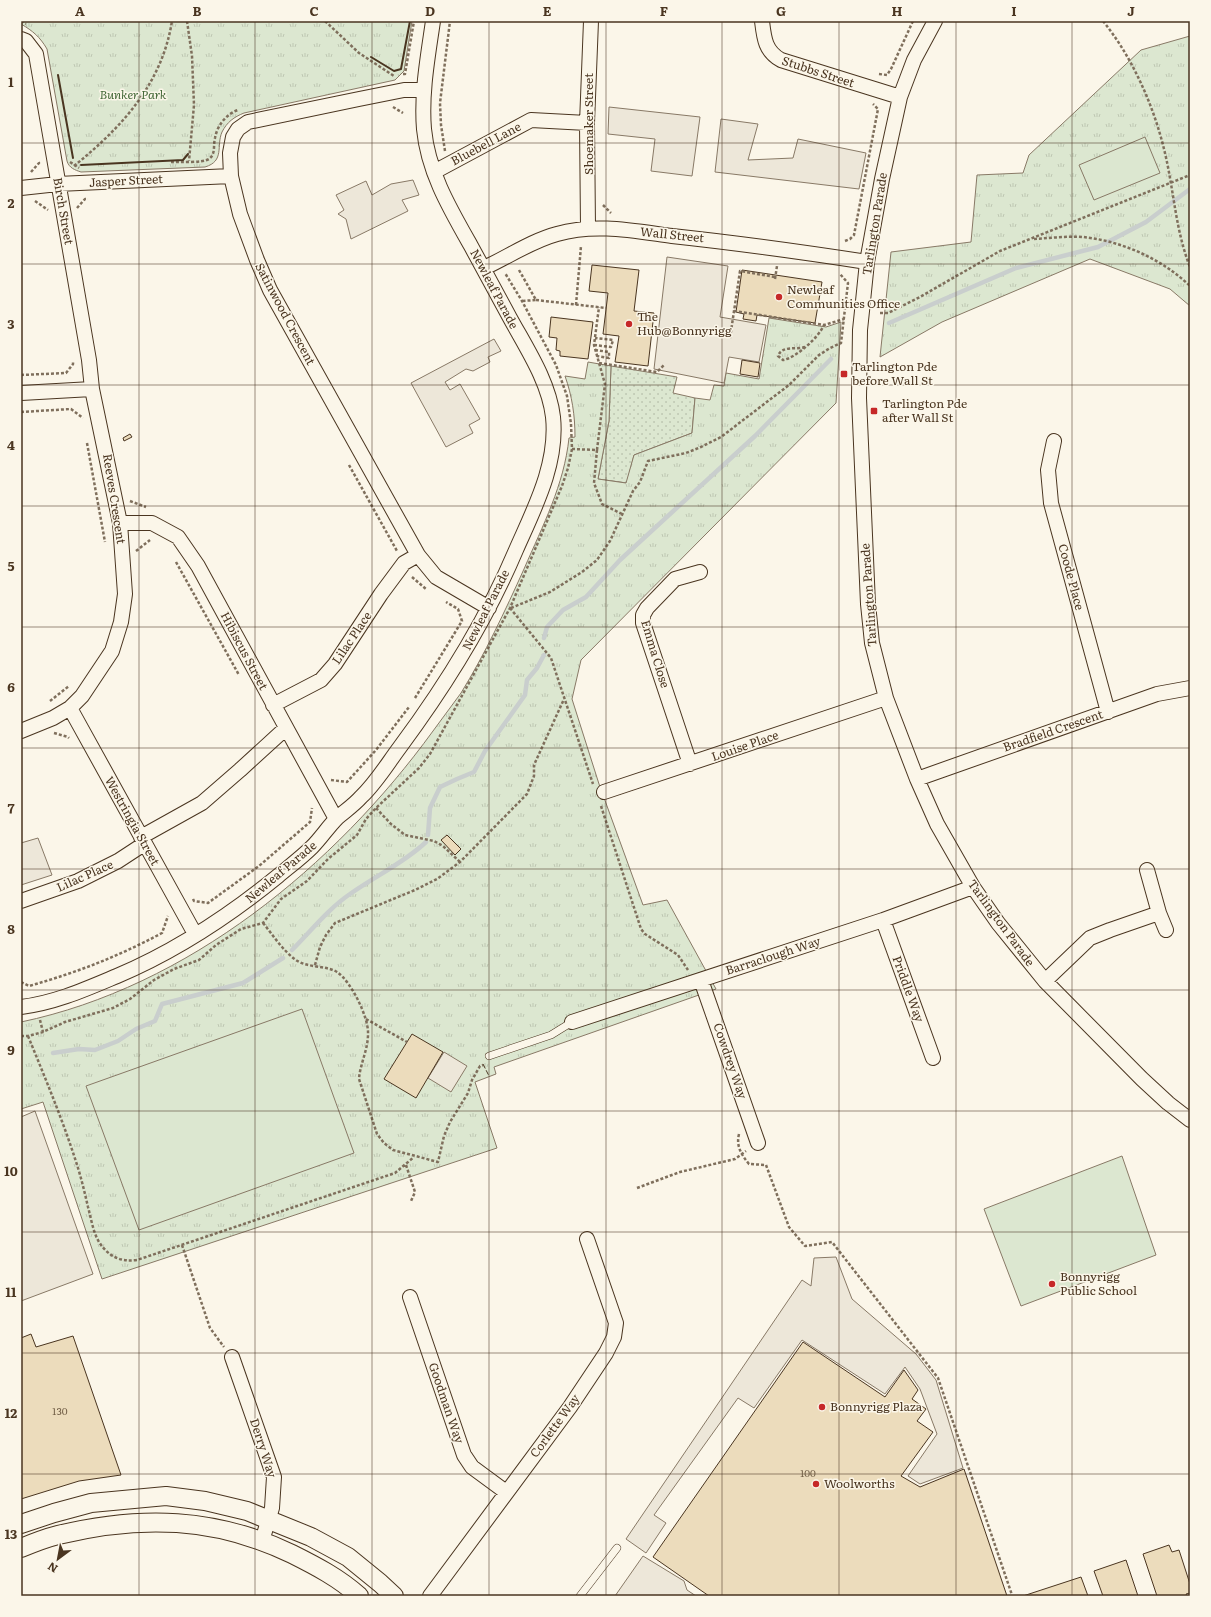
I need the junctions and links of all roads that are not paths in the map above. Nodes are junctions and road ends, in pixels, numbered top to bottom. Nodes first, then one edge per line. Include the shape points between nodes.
1 (433, 21) edge
2 (591, 21) edge
3 (762, 21) edge
4 (935, 21) edge
5 (21, 39) edge
6 (424, 90) junction
7 (900, 97) junction
8 (587, 123) junction
9 (434, 172) junction
10 (231, 176) junction
11 (58, 184) junction
12 (21, 188) edge
13 (588, 228) junction
14 (867, 262) junction
15 (484, 268) junction
16 (92, 389) junction
17 (21, 393) edge
18 (1054, 441) dead end
19 (120, 523) junction
20 (418, 554) junction
21 (700, 572) dead end
22 (488, 608) junction
23 (1190, 688) edge
24 (886, 698) junction
25 (273, 705) junction
26 (70, 708) junction
27 (1108, 712) junction
28 (286, 728) junction
29 (21, 731) edge
30 (690, 764) junction
31 (917, 779) junction
32 (604, 792) dead end
33 (336, 819) junction
34 (143, 840) junction
35 (1147, 870) dead end
36 (973, 887) junction
37 (21, 900) edge
38 (1159, 913) junction
39 (883, 920) junction
40 (1166, 930) dead end
41 (196, 934) junction
42 (701, 980) junction
43 (1045, 981) junction
44 (21, 1007) edge
45 (572, 1022) joint
46 (489, 1056) road end
47 (933, 1058) dead end
48 (1190, 1120) edge
49 (758, 1143) road end
50 (587, 1239) dead end
51 (410, 1297) dead end
52 (232, 1357) road end
53 (506, 1492) junction
54 (268, 1519) junction
55 (21, 1524) edge
56 (262, 1541) junction
57 (21, 1548) edge
58 (617, 1548) dead end
59 (359, 1596) edge
60 (394, 1596) edge
61 (430, 1596) edge
62 (580, 1596) edge

1 - 6 street, Newleaf Parade
2 - 8 street, Shoemaker Street
3 - 7 street, Stubbs Street via 768,50 780,60
4 - 7 street, Tarlington Parade via 914,60
5 - 11 street, Birch Street via 26,41 36,54
6 - 9 street, Newleaf Parade via 424,127 427,150
6 - 10 street, Satinwood Crescent via 397,92 248,122 238,129 233,137 230,153
7 - 14 street, Tarlington Parade
8 - 9 street, Bluebell Lane via 531,120
8 - 13 street, Shoemaker Street
9 - 15 street, Newleaf Parade via 448,205
10 - 11 street, Jasper Street
10 - 20 street, Satinwood Crescent via 240,214 270,290
11 - 12 street, Jasper Street
11 - 16 street, Birch Street
13 - 14 street, Wall Street via 723,241
13 - 15 street, Wall Street via 557,234 528,244
14 - 24 street, Tarlington Parade via 860,330 859,398 868,604 872,643
15 - 22 street, Newleaf Parade via 538,372 553,416 551,461 530,518
16 - 17 street
16 - 19 street, Reeves Crescent
18 - 27 street, Coode Place via 1048,470 1051,503
19 - 25 street, Hibiscus Street via 152,523 178,537 198,566
19 - 26 street, Reeves Crescent via 125,594 122,622 112,650 82,696
20 - 22 street, Satinwood Crescent via 436,577
20 - 25 street, Lilac Place via 404,563 321,680
21 - 30 street, Emma Close via 675,580 646,608 643,615 643,623
22 - 33 street, Newleaf Parade via 467,649 415,727 363,796
23 - 27 street, Bradfield Crescent via 1157,694
24 - 30 street, Louise Place
24 - 31 street, Tarlington Parade
25 - 28 street, Hibiscus Street
26 - 29 street, Reeves Crescent
26 - 34 street, Westringia Street
27 - 31 street, Bradfield Crescent
28 - 33 street, Hibiscus Street
28 - 34 street, Lilac Place via 202,803
30 - 32 street, Louise Place
31 - 36 street, Tarlington Parade via 937,824
33 - 41 street, Newleaf Parade via 312,848 261,890 222,920
34 - 37 street, Lilac Place via 118,861 78,881
34 - 41 street, Westringia Street
35 - 38 street
36 - 39 street, Barraclough Way
36 - 43 street, Tarlington Parade via 998,923
38 - 40 street
38 - 43 street via 1090,938
39 - 42 street, Barraclough Way
39 - 47 street, Priddle Way
41 - 44 street, Newleaf Parade via 138,968 44,1004
42 - 45 street, Barraclough Way
42 - 49 street, Cowdrey Way
43 - 48 street, Tarlington Parade via 1142,1079
45 - 46 lane via 551,1035
50 - 53 street, Corlette Way via 616,1323 614,1337 570,1407
51 - 53 street, Goodman Way via 464,1455 472,1467
52 - 54 street, Derry Way via 274,1477
53 - 61 street, Corlette Way
54 - 55 street via 205,1501 166,1496 91,1504
54 - 56 street, Derry Way
54 - 60 street via 311,1537 348,1557
56 - 57 street via 211,1527 157,1521 98,1527 57,1535
56 - 59 street via 314,1564
58 - 62 lane

